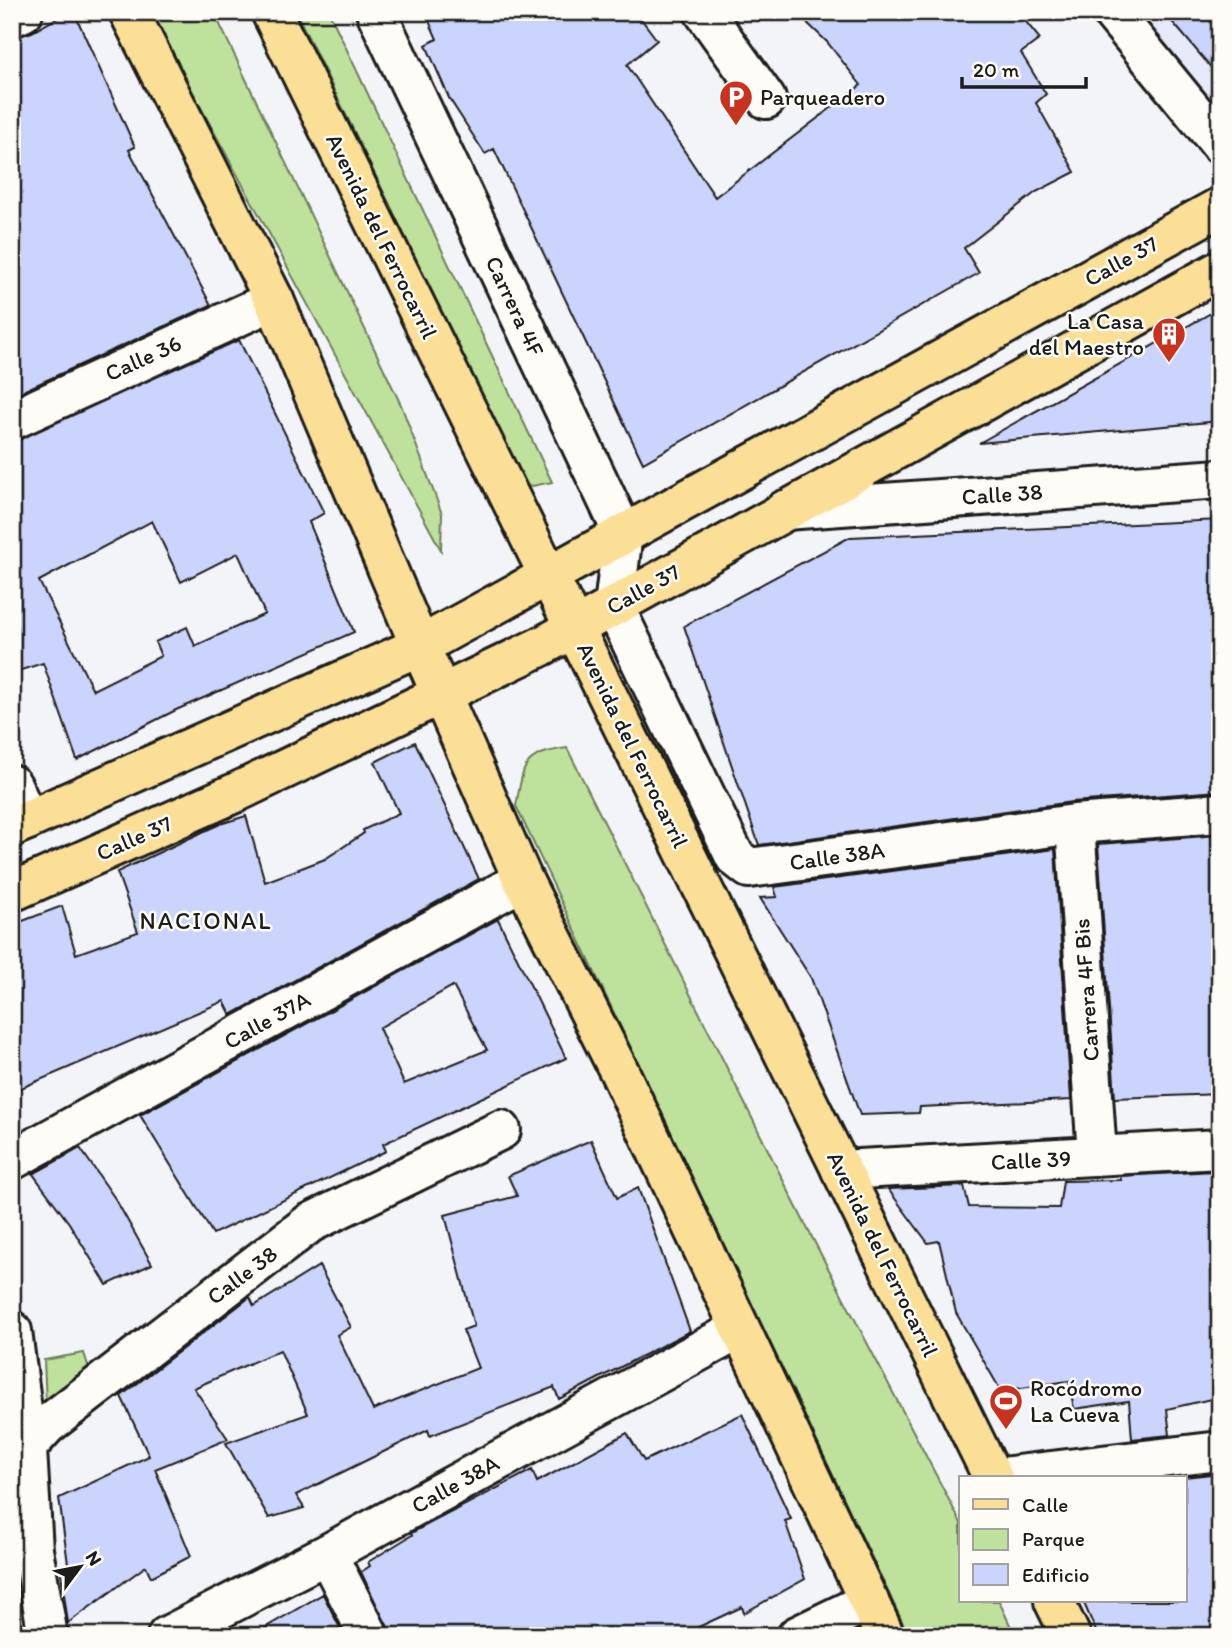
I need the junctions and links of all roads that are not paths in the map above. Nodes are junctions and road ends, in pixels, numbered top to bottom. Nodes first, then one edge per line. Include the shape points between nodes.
1 (23, 12) edge
2 (129, 12) edge
3 (271, 12) edge
4 (376, 12) edge
5 (704, 12) edge
6 (1112, 12) edge
7 (12, 18) edge
8 (766, 99) dead end
9 (1220, 144) edge
10 (1220, 207) edge
11 (1220, 270) edge
12 (274, 300) junction
13 (956, 353) junction
14 (982, 401) junction
15 (12, 420) edge
16 (1220, 479) edge
17 (785, 510) junction
18 (623, 533) junction
19 (550, 575) junction
20 (614, 606) junction
21 (576, 627) junction
22 (420, 646) junction
23 (441, 696) junction
24 (12, 785) edge
25 (1220, 813) edge
26 (20, 823) edge
27 (1075, 824) junction
28 (523, 880) junction
29 (12, 892) edge
30 (501, 1130) dead end
31 (1220, 1149) edge
32 (1097, 1156) junction
33 (12, 1160) edge
34 (841, 1170) junction
35 (740, 1329) junction
36 (12, 1331) edge
37 (1220, 1451) edge
38 (20, 1457) edge
39 (992, 1476) edge
40 (1010, 1476) edge
41 (327, 1554) junction
42 (869, 1601) junction
43 (1054, 1602) edge
44 (48, 1636) edge
45 (167, 1636) edge
46 (369, 1636) edge
47 (797, 1636) edge
48 (885, 1636) edge
49 (1071, 1636) edge

1 - 7 street
2 - 12 main road
3 - 19 main road, Avenida del Ferrocarril
4 - 18 street, Carrera 4F
5 - 8 street
6 - 9 street
10 - 13 main road, Calle 37
11 - 14 main road, Calle 37
12 - 15 street, Calle 36
12 - 22 main road
13 - 14 main road
13 - 18 main road, Calle 37
14 - 17 main road, Calle 37
16 - 17 street, Calle 38
17 - 20 main road, Calle 37
18 - 19 main road, Calle 37
18 - 20 street
18 - 21 street
19 - 21 main road, Avenida del Ferrocarril
19 - 22 main road, Calle 37
20 - 21 main road, Calle 37
20 - 27 street, Calle 38A via 735,857 749,868
21 - 23 main road, Calle 37
21 - 34 main road, Avenida del Ferrocarril
22 - 23 main road
22 - 26 main road, Calle 37
23 - 28 main road
23 - 29 main road, Calle 37
24 - 26 street
25 - 27 street, Calle 38A
27 - 32 street, Carrera 4F Bis
28 - 33 street, Calle 37A
28 - 35 main road
30 - 38 street, Calle 38 via 310,1223 47,1425
31 - 32 street, Calle 39
32 - 34 street, Calle 39
34 - 39 main road, Avenida del Ferrocarril
35 - 41 street, Calle 38A
35 - 42 main road
36 - 38 street
37 - 40 street
38 - 44 street
41 - 45 street, Calle 38A
41 - 46 street
42 - 47 street
42 - 48 main road
43 - 49 main road

